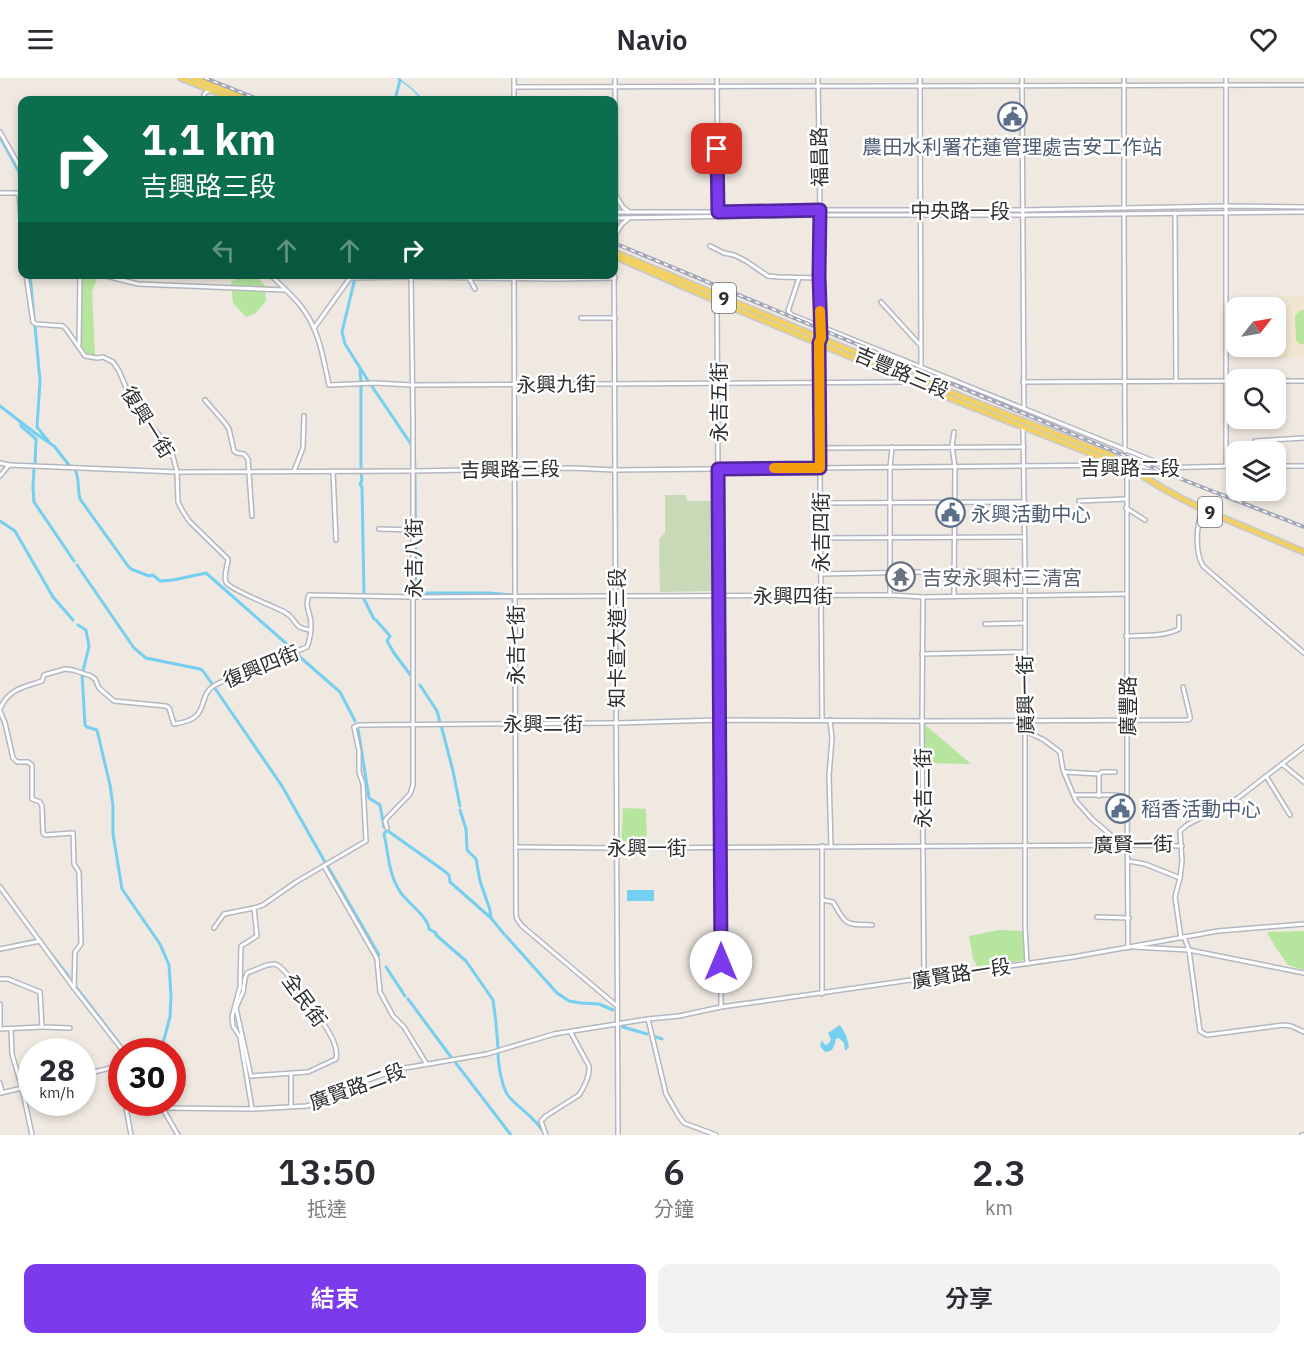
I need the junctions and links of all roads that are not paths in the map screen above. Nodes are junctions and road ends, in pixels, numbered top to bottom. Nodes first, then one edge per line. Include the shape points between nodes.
1 (181, 78) edge
2 (194, 78) edge
3 (514, 78) edge
4 (615, 78) edge
5 (717, 78) edge
6 (818, 78) edge
7 (920, 78) edge
8 (1022, 78) edge
9 (1124, 78) edge
10 (1226, 78) edge
11 (1304, 85) edge
12 (717, 86) junction
13 (818, 86) junction
14 (920, 86) junction
15 (1022, 86) junction
16 (1124, 86) junction
17 (1226, 86) junction
18 (514, 87) junction
19 (615, 87) junction
20 (212, 88) junction
21 (204, 96) edge
22 (228, 96) edge
23 (237, 96) edge
24 (514, 96) edge
25 (615, 96) edge
26 (0, 132) edge
27 (18, 164) edge
28 (0, 193) edge
29 (18, 193) edge
30 (618, 199) edge
31 (1226, 206) junction
32 (1304, 207) edge
33 (1124, 208) junction
34 (820, 210) junction
35 (1022, 210) junction
36 (618, 212) edge
37 (718, 212) junction
38 (921, 212) junction
39 (1304, 212) edge
40 (630, 213) junction
41 (1175, 213) junction
42 (1226, 213) junction
43 (1124, 214) junction
44 (820, 215) junction
45 (1022, 215) junction
46 (618, 218) edge
47 (718, 218) junction
48 (629, 219) junction
49 (618, 230) edge
50 (710, 246) dead end
51 (618, 256) edge
52 (618, 256) edge
53 (799, 278) junction
54 (819, 278) junction
55 (27, 279) edge
56 (80, 279) edge
57 (118, 279) edge
58 (275, 279) edge
59 (349, 279) edge
60 (411, 279) edge
61 (469, 279) edge
62 (514, 279) edge
63 (615, 279) edge
64 (475, 289) dead end
65 (285, 290) junction
66 (717, 301) junction
67 (881, 302) dead end
68 (581, 318) dead end
69 (615, 318) junction
70 (820, 327) junction
71 (314, 328) junction
72 (820, 340) junction
73 (921, 346) junction
74 (79, 347) junction
75 (921, 367) junction
76 (1227, 369) edge
77 (1176, 381) junction
78 (1226, 381) edge
79 (1286, 381) edge
80 (1304, 381) edge
81 (819, 382) junction
82 (912, 382) junction
83 (1023, 382) junction
84 (1125, 382) junction
85 (718, 383) junction
86 (615, 384) junction
87 (412, 385) junction
88 (515, 385) junction
89 (205, 400) dead end
90 (1024, 408) junction
91 (304, 416) dead end
92 (1024, 424) junction
93 (954, 432) dead end
94 (1304, 438) edge
95 (1255, 441) dead end
96 (952, 446) junction
97 (892, 447) junction
98 (1023, 447) junction
99 (820, 448) junction
100 (1125, 451) junction
101 (0, 463) edge
102 (9, 465) junction
103 (1127, 465) junction
104 (1226, 466) edge
105 (1286, 466) edge
106 (1304, 466) edge
107 (955, 467) junction
108 (1024, 467) junction
109 (820, 468) junction
110 (891, 468) junction
111 (1170, 468) junction
112 (515, 469) junction
113 (718, 469) junction
114 (615, 470) junction
115 (250, 471) junction
116 (294, 471) junction
117 (333, 471) junction
118 (413, 471) junction
119 (177, 472) junction
120 (0, 476) edge
121 (1126, 499) junction
122 (1078, 501) dead end
123 (1024, 502) junction
124 (820, 503) junction
125 (954, 503) junction
126 (891, 504) junction
127 (1126, 508) junction
128 (1202, 509) junction
129 (252, 516) dead end
130 (1145, 520) dead end
131 (380, 528) dead end
132 (412, 530) junction
133 (955, 537) junction
134 (1025, 537) junction
135 (820, 538) junction
136 (890, 538) junction
137 (336, 540) dead end
138 (1304, 552) edge
139 (890, 572) junction
140 (954, 572) junction
141 (1025, 572) junction
142 (821, 574) junction
143 (1126, 594) junction
144 (890, 595) junction
145 (316, 596) joint
146 (514, 596) junction
147 (616, 596) junction
148 (719, 596) junction
149 (821, 596) junction
150 (954, 596) junction
151 (1025, 596) junction
152 (412, 597) junction
153 (923, 597) junction
154 (1179, 616) dead end
155 (1024, 623) junction
156 (985, 624) dead end
157 (310, 630) junction
158 (1126, 636) junction
159 (1024, 652) junction
160 (1304, 653) edge
161 (922, 654) junction
162 (1183, 687) dead end
163 (2, 701) edge
164 (0, 710) edge
165 (719, 720) junction
166 (822, 720) junction
167 (830, 720) junction
168 (1025, 720) junction
169 (1126, 720) junction
170 (922, 721) junction
171 (515, 723) junction
172 (617, 723) junction
173 (413, 724) junction
174 (1026, 731) junction
175 (1304, 747) edge
176 (1282, 764) junction
177 (1064, 772) junction
178 (1115, 772) dead end
179 (1099, 774) junction
180 (1266, 776) junction
181 (1304, 782) edge
182 (1074, 795) junction
183 (1099, 796) junction
184 (1126, 797) junction
185 (1290, 815) dead end
186 (387, 828) dead end
187 (1123, 845) junction
188 (1128, 845) junction
189 (720, 846) junction
190 (822, 846) junction
191 (831, 846) junction
192 (923, 846) junction
193 (1025, 846) junction
194 (1182, 846) junction
195 (516, 847) junction
196 (618, 848) junction
197 (1128, 861) junction
198 (324, 866) junction
199 (1180, 878) junction
200 (0, 887) edge
201 (823, 900) junction
202 (254, 908) junction
203 (1097, 918) dead end
204 (1129, 918) junction
205 (1304, 924) edge
206 (872, 925) dead end
207 (214, 928) dead end
208 (1183, 938) junction
209 (40, 941) junction
210 (1130, 947) junction
211 (0, 949) edge
212 (1189, 950) junction
213 (1026, 964) junction
214 (1304, 973) edge
215 (0, 979) edge
216 (924, 979) junction
217 (74, 988) junction
218 (822, 994) junction
219 (0, 1004) edge
220 (617, 1006) junction
221 (721, 1008) junction
222 (648, 1019) junction
223 (618, 1024) junction
224 (42, 1027) junction
225 (70, 1028) dead end
226 (0, 1029) edge
227 (11, 1029) junction
228 (571, 1032) junction
229 (1304, 1032) edge
230 (113, 1038) edge
231 (427, 1064) junction
232 (291, 1073) junction
233 (18, 1074) edge
234 (0, 1083) edge
235 (18, 1089) edge
236 (1, 1093) edge
237 (291, 1107) junction
238 (186, 1108) edge
239 (252, 1109) junction
240 (28, 1116) edge
241 (128, 1116) edge
242 (167, 1116) edge
243 (32, 1135) edge
244 (131, 1135) edge
245 (178, 1135) edge
246 (546, 1135) edge
247 (618, 1135) edge
248 (716, 1135) edge

1 - 20 main road
2 - 20 main road
3 - 18 street
4 - 19 street, 知卡宣大道三段
5 - 12 street
6 - 13 street, 福昌路
7 - 14 street
8 - 15 street
9 - 16 street
10 - 17 street
11 - 17 street
12 - 13 street
12 - 19 street
12 - 37 street
13 - 14 street
13 - 34 street, 福昌路
14 - 15 street
14 - 38 street
15 - 16 street
15 - 35 street
16 - 17 street
16 - 33 street
17 - 31 street
18 - 19 street
18 - 24 street
19 - 25 street, 知卡宣大道三段
20 - 21 street
20 - 22 main road
20 - 23 main road
26 - 27 street
28 - 29 street
30 - 40 street
31 - 32 street, 中央路一段
31 - 33 street, 中央路一段
31 - 42 street
33 - 35 street, 中央路一段
33 - 43 street
34 - 37 street, 中央路一段
34 - 38 street, 中央路一段
34 - 44 street, 福昌路
35 - 38 street, 中央路一段
35 - 45 street
36 - 40 street, 中央路一段
37 - 40 street, 中央路一段
37 - 47 street
38 - 44 street, 中央路一段
38 - 45 street, 中央路一段
38 - 73 street
39 - 42 street, 中央路一段
41 - 42 street, 中央路一段
41 - 43 street, 中央路一段
41 - 77 street
42 - 76 street
43 - 45 street, 中央路一段
43 - 84 street
44 - 47 street, 中央路一段
44 - 54 street, 福昌路
45 - 83 street
46 - 48 street, 中央路一段
47 - 48 street, 中央路一段
48 - 49 street
50 - 53 street via 746,261 768,276
51 - 66 main road, 吉豐路三段 / 9
52 - 72 main road, 吉豐路三段 / 9
53 - 54 street
53 - 70 street via 788,311
54 - 70 street, 福昌路
55 - 74 street, 復興一街 via 33,322 63,327
56 - 74 street
57 - 65 street via 138,284
58 - 65 street, 永興九街
59 - 71 street
60 - 87 street, 永吉八街
61 - 64 street
62 - 88 street, 永吉七街
63 - 69 street, 知卡宣大道三段
65 - 71 street, 永興九街 via 301,306
66 - 72 main road, 吉豐路三段 / 9
66 - 85 street, 永吉五街
67 - 73 street
68 - 69 street
69 - 86 street, 知卡宣大道三段
70 - 72 street, 福昌路
70 - 75 street
71 - 87 street, 永興九街 via 329,385
72 - 81 street, 永吉四街
72 - 82 main road, 吉豐路三段 / 9
72 - 92 main road, 吉豐路三段 / 9
73 - 75 street
74 - 119 street, 復興一街 via 85,356 113,362 144,418 167,444
75 - 90 street
77 - 78 street
77 - 84 street
79 - 80 street
81 - 82 street, 永興九街
81 - 85 street, 永興九街
81 - 99 street, 永吉四街
82 - 92 main road, 吉豐路三段 / 9
83 - 84 street
83 - 90 street
84 - 100 street
85 - 86 street, 永興九街
85 - 113 street, 永吉五街
86 - 88 street, 永興九街
86 - 114 street, 知卡宣大道三段
87 - 88 street, 永興九街
87 - 118 street, 永吉八街
88 - 112 street, 永吉七街
89 - 115 street via 229,429 234,451 246,456
90 - 100 street
91 - 116 street via 303,448
92 - 98 street, 廣興一街
92 - 103 main road, 9 via 1110,455
93 - 96 street
94 - 95 street
96 - 97 street
96 - 98 street
96 - 107 street
97 - 99 street
97 - 110 street
98 - 108 street, 廣興一街
99 - 109 street, 永吉四街
100 - 111 street
101 - 102 street, 吉興路三段
102 - 119 street, 吉興路三段
102 - 120 street
103 - 108 street, 吉興路二段
103 - 111 street, 吉興路二段
103 - 121 street, 廣豐路
103 - 128 main road, 9
104 - 111 street, 吉興路二段
105 - 106 street
107 - 108 street, 吉興路三段
107 - 110 street, 吉興路三段
107 - 125 street
108 - 123 street, 廣興一街
109 - 110 street, 吉興路三段
109 - 113 street, 吉興路三段
109 - 124 street, 永吉四街
110 - 126 street
112 - 114 street, 吉興路三段
112 - 118 street, 吉興路三段
112 - 146 street, 永吉七街
113 - 114 street, 吉興路三段
113 - 148 street, 永吉五街
114 - 147 street, 知卡宣大道三段
115 - 116 street, 吉興路三段
115 - 119 street, 吉興路三段
115 - 129 street
116 - 117 street, 吉興路三段
117 - 118 street, 吉興路三段
117 - 137 street
118 - 132 street, 永吉八街
119 - 157 street, 復興一街 via 178,502 189,521 228,559 225,572 229,586 286,613 298,627
121 - 122 street
121 - 127 street, 廣豐路
123 - 125 street
123 - 134 street, 廣興一街
124 - 126 street
124 - 135 street, 永吉四街
125 - 126 street
125 - 133 street
126 - 136 street
127 - 130 street
127 - 143 street, 廣豐路
128 - 138 main road, 9
128 - 160 street via 1197,525 1203,566
131 - 132 street
132 - 152 street, 永吉八街
133 - 134 street
133 - 136 street
133 - 140 street
134 - 141 street, 廣興一街
135 - 136 street
135 - 142 street, 永吉四街
136 - 139 street
139 - 140 street
139 - 142 street
139 - 144 street
140 - 141 street
140 - 150 street
141 - 151 street, 廣興一街
142 - 149 street, 永吉四街
143 - 151 street, 永興四街
143 - 158 street, 廣豐路
144 - 149 street, 永興四街
144 - 153 street, 永興四街
145 - 152 street, 永興四街
145 - 157 street, 復興四街 via 308,597
146 - 147 street, 永興四街
146 - 152 street, 永興四街
146 - 171 street, 永吉七街
147 - 148 street, 永興四街
147 - 172 street, 知卡宣大道三段
148 - 149 street, 永興四街
148 - 165 street, 永吉五街
149 - 166 street, 永吉四街
150 - 151 street, 永興四街
150 - 153 street, 永興四街
151 - 155 street, 廣興一街
152 - 173 street, 永吉八街
153 - 161 street, 永吉二街
154 - 158 street via 1179,629 1173,632
155 - 156 street
155 - 159 street, 廣興一街
157 - 163 street, 復興四街 via 307,647 254,668 247,676 214,686 206,693 198,715 180,723 174,724 166,706 114,701 91,676 65,669 44,675 42,681 13,691
158 - 169 street, 廣豐路
159 - 161 street
159 - 168 street, 廣興一街
161 - 170 street, 永吉二街
162 - 169 street, 永興二街 via 1190,719
163 - 164 street, 復興四街
164 - 217 street, 復興四街 via 13,758 32,765 32,799 42,806 43,833 73,833 74,864 79,872 81,944 75,952
165 - 166 street, 永興二街
165 - 172 street, 永興二街
165 - 189 street, 永吉五街
166 - 167 street, 永興二街
167 - 170 street, 永興二街
167 - 191 street
168 - 169 street, 永興二街
168 - 170 street, 永興二街
168 - 174 street, 廣興一街
169 - 184 street, 廣豐路
170 - 192 street, 永吉二街
171 - 172 street, 永興二街
171 - 173 street, 永興二街
171 - 195 street, 永吉七街
172 - 196 street, 知卡宣大道三段
173 - 186 street, 永吉八街 via 411,791 385,821
173 - 198 street, 永興二街 via 354,727 366,840
174 - 177 street via 1060,752
174 - 193 street, 廣興一街
175 - 176 street, 廣賢一街
176 - 180 street, 廣賢一街
176 - 181 street
177 - 179 street
177 - 182 street
178 - 179 street
179 - 183 street
180 - 185 street
180 - 194 street, 廣賢一街 via 1238,798 1181,829
182 - 183 street
182 - 187 street via 1086,813
183 - 184 street
184 - 188 street, 廣豐路
187 - 188 street, 廣賢一街
187 - 193 street, 廣賢一街
188 - 194 street, 廣賢一街
188 - 197 street, 廣豐路
189 - 190 street, 永興一街
189 - 196 street, 永興一街
189 - 221 street, 永吉五街
190 - 191 street, 永興一街
190 - 201 street
191 - 192 street, 永興一街
192 - 193 street, 廣賢一街
192 - 216 street, 永吉二街
193 - 213 street, 廣興一街
194 - 199 street
195 - 196 street, 永興一街
195 - 220 street, 永吉七街 via 517,920
196 - 220 street, 知卡宣大道三段
197 - 199 street
197 - 204 street, 廣豐路
198 - 202 street, 永興二街
198 - 231 street via 377,959 385,1003
199 - 208 street via 1175,897
200 - 209 street
201 - 206 street via 831,900 848,924
201 - 218 street
202 - 207 street, 永興二街 via 224,914
202 - 239 street via 256,936 241,946 240,987 232,1017 240,1037
203 - 204 street
204 - 210 street, 廣豐路
205 - 208 street, 廣賢路一段
208 - 210 street, 廣賢路一段
208 - 212 street
209 - 211 street
209 - 217 street
210 - 212 street
210 - 213 street, 廣賢路一段
212 - 214 street
212 - 229 street via 1203,1034 1283,1025
213 - 216 street, 廣賢路一段
215 - 224 street via 40,992
216 - 218 street, 廣賢路一段
217 - 230 street
218 - 221 street, 廣賢路一段
219 - 226 street
220 - 223 street, 知卡宣大道三段
221 - 222 street, 廣賢路一段
222 - 223 street, 廣賢路一段
222 - 248 street via 666,1094 678,1115 684,1123
223 - 228 street, 廣賢路二段
223 - 247 street, 知卡宣大道三段
224 - 225 street
224 - 227 street
226 - 227 street
227 - 233 street
228 - 231 street, 廣賢路二段 via 543,1036 487,1054
228 - 246 street via 589,1071 579,1095 541,1122
231 - 237 street, 廣賢路二段 via 386,1073 316,1104
232 - 232 street, 全民街 via 308,1072 336,1059 337,1052 320,1019 308,1008 285,971 275,964 267,965 247,973 237,1008 250,1076
232 - 237 street
234 - 236 street
235 - 236 street
237 - 239 street, 廣賢路二段
238 - 239 street, 廣賢路二段
240 - 243 street
241 - 244 street
242 - 245 street

